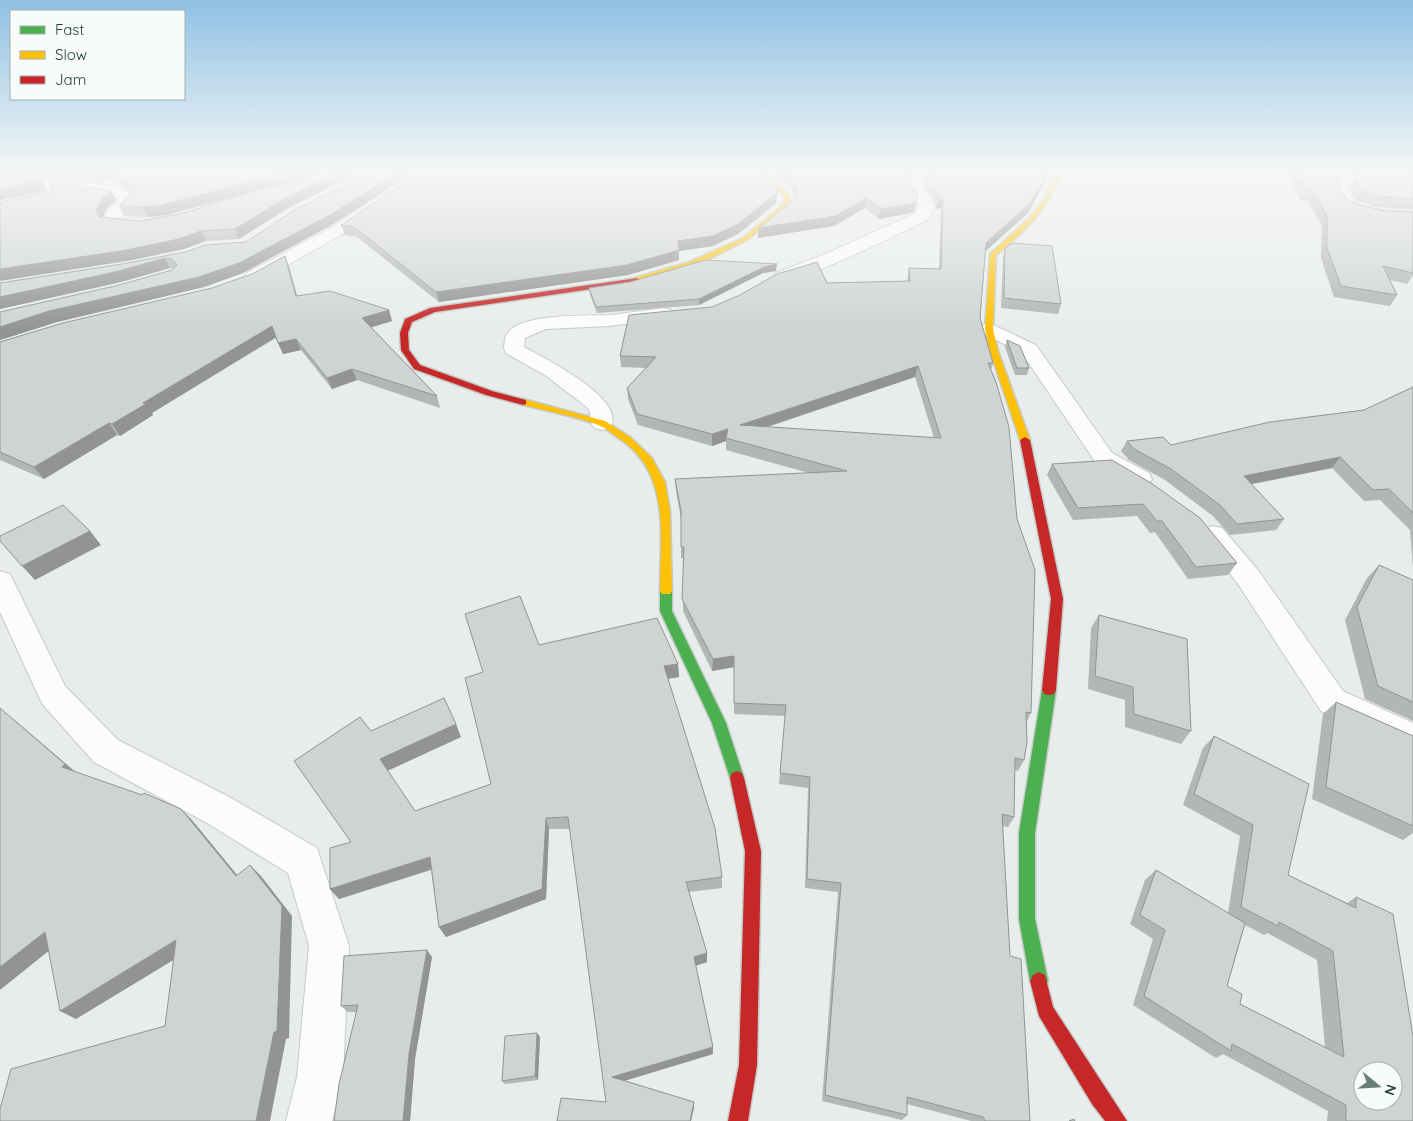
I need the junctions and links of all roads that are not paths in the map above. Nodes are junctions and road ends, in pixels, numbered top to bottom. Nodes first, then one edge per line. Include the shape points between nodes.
1 (344, 225) edge
2 (762, 225) edge
3 (903, 225) edge
4 (1027, 225) edge
5 (764, 283) edge
6 (234, 285) edge
7 (682, 312) edge
8 (989, 329) junction
9 (602, 423) junction
10 (1163, 493) edge
11 (1195, 517) edge
12 (0, 581) edge
13 (1413, 739) edge
14 (309, 1121) edge
15 (738, 1121) edge
16 (1117, 1121) edge

1 - 6 street via 309,248
2 - 9 street via 745,239 692,264 630,282 433,310 408,321 404,333 405,350 417,367 489,393
3 - 5 street via 829,259
4 - 8 street via 993,254
7 - 9 street via 603,321 543,323 515,335 514,350 552,371 597,404 602,413
8 - 10 street via 1029,349 1104,458
8 - 16 street via 1028,448 1057,599 1052,667 1027,833 1028,919 1045,1010
9 - 15 street via 627,439 649,460 660,482 665,511 666,611 719,724 740,786 753,851 748,1065
11 - 13 street via 1248,577 1332,701
12 - 14 street via 54,695 106,751 220,811 304,861 329,946 320,1077

